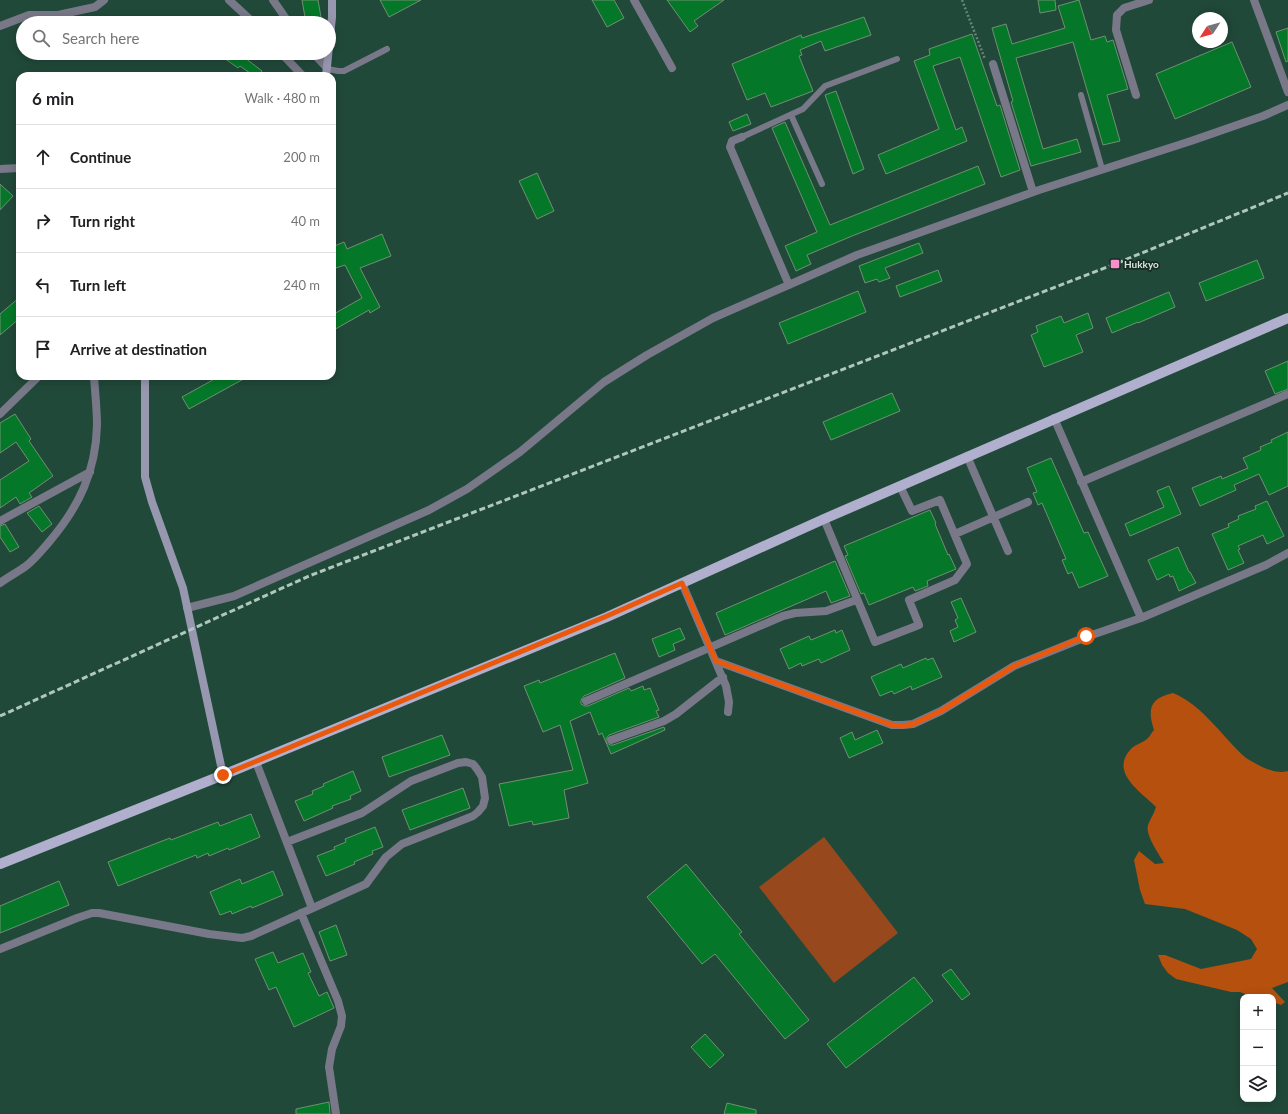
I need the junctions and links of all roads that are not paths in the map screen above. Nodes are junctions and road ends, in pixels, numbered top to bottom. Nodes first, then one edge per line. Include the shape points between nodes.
1 (104, 0) edge
2 (229, 0) edge
3 (274, 0) edge
4 (332, 0) edge
5 (634, 0) edge
6 (1149, 0) edge
7 (1254, 0) edge
8 (26, 16) edge
9 (246, 16) edge
10 (284, 16) edge
11 (332, 16) edge
12 (16, 20) edge
13 (0, 26) edge
14 (388, 49) dead end
15 (897, 59) dead end
16 (288, 60) edge
17 (318, 60) edge
18 (328, 60) edge
19 (993, 64) road end
20 (672, 68) dead end
21 (299, 72) edge
22 (326, 72) edge
23 (327, 72) edge
24 (332, 72) edge
25 (1288, 92) edge
26 (1081, 95) dead end
27 (1136, 95) dead end
28 (1288, 105) edge
29 (791, 115) junction
30 (742, 137) joint
31 (16, 168) edge
32 (0, 169) edge
33 (1102, 169) junction
34 (822, 184) dead end
35 (1033, 192) junction
36 (789, 285) junction
37 (1288, 318) edge
38 (35, 380) edge
39 (94, 380) edge
40 (145, 380) edge
41 (1288, 394) edge
42 (0, 414) edge
43 (1054, 418) junction
44 (967, 456) junction
45 (90, 472) junction
46 (1081, 482) junction
47 (900, 486) junction
48 (1028, 502) dead end
49 (994, 517) junction
50 (824, 519) junction
51 (0, 521) edge
52 (955, 534) junction
53 (1008, 551) dead end
54 (1288, 553) edge
55 (0, 583) edge
56 (682, 583) junction
57 (856, 600) junction
58 (187, 608) junction
59 (1141, 618) junction
60 (710, 647) junction
61 (716, 661) junction
62 (723, 677) junction
63 (586, 702) dead end
64 (728, 712) dead end
65 (611, 740) dead end
66 (256, 762) junction
67 (223, 775) junction
68 (287, 842) junction
69 (0, 864) edge
70 (312, 908) junction
71 (301, 913) junction
72 (0, 949) edge
73 (336, 1114) edge

1 - 8 street via 95,7 58,15
2 - 9 street
3 - 10 street
4 - 11 main road
5 - 20 street
6 - 27 street via 1124,8 1117,15 1116,30
7 - 25 street
12 - 13 street
14 - 24 lane via 344,71
15 - 29 lane via 825,86 803,109
16 - 21 street
17 - 22 street
18 - 23 main road
19 - 35 street
26 - 33 lane
28 - 33 street via 1191,141
29 - 30 lane
29 - 34 lane
30 - 36 street via 732,141 730,147
31 - 32 street
33 - 35 street
35 - 36 street via 857,255
36 - 58 street via 713,318 646,355 604,382 520,452 467,489 429,510 234,596
37 - 43 main road
38 - 42 street
39 - 45 street via 97,424
40 - 58 main road via 145,477
41 - 46 street
43 - 44 main road
43 - 46 street
44 - 47 main road
44 - 49 street
45 - 51 street
45 - 55 street via 74,510 57,533 26,566
46 - 59 street
47 - 50 main road
47 - 52 street via 912,511 940,500
48 - 49 street
49 - 52 street
49 - 53 street
50 - 56 main road
50 - 57 street
52 - 57 street via 967,564 955,580 909,600 919,625 875,642
54 - 59 street via 1266,565
56 - 60 street
56 - 66 main road
57 - 60 street via 826,611 783,616
58 - 67 main road
59 - 61 street via 1086,636 1014,666 941,711 903,726 892,725
60 - 61 street
60 - 63 street
61 - 62 street
62 - 64 street via 729,702
62 - 65 street via 664,721
66 - 67 main road
66 - 68 street
67 - 69 main road
68 - 70 street
68 - 70 street via 362,813 412,781 458,763 473,764 482,777 485,798 483,806 473,816 402,844 386,857 366,884
70 - 71 street
71 - 72 street via 242,938 92,913
71 - 73 street via 342,1016 329,1067

